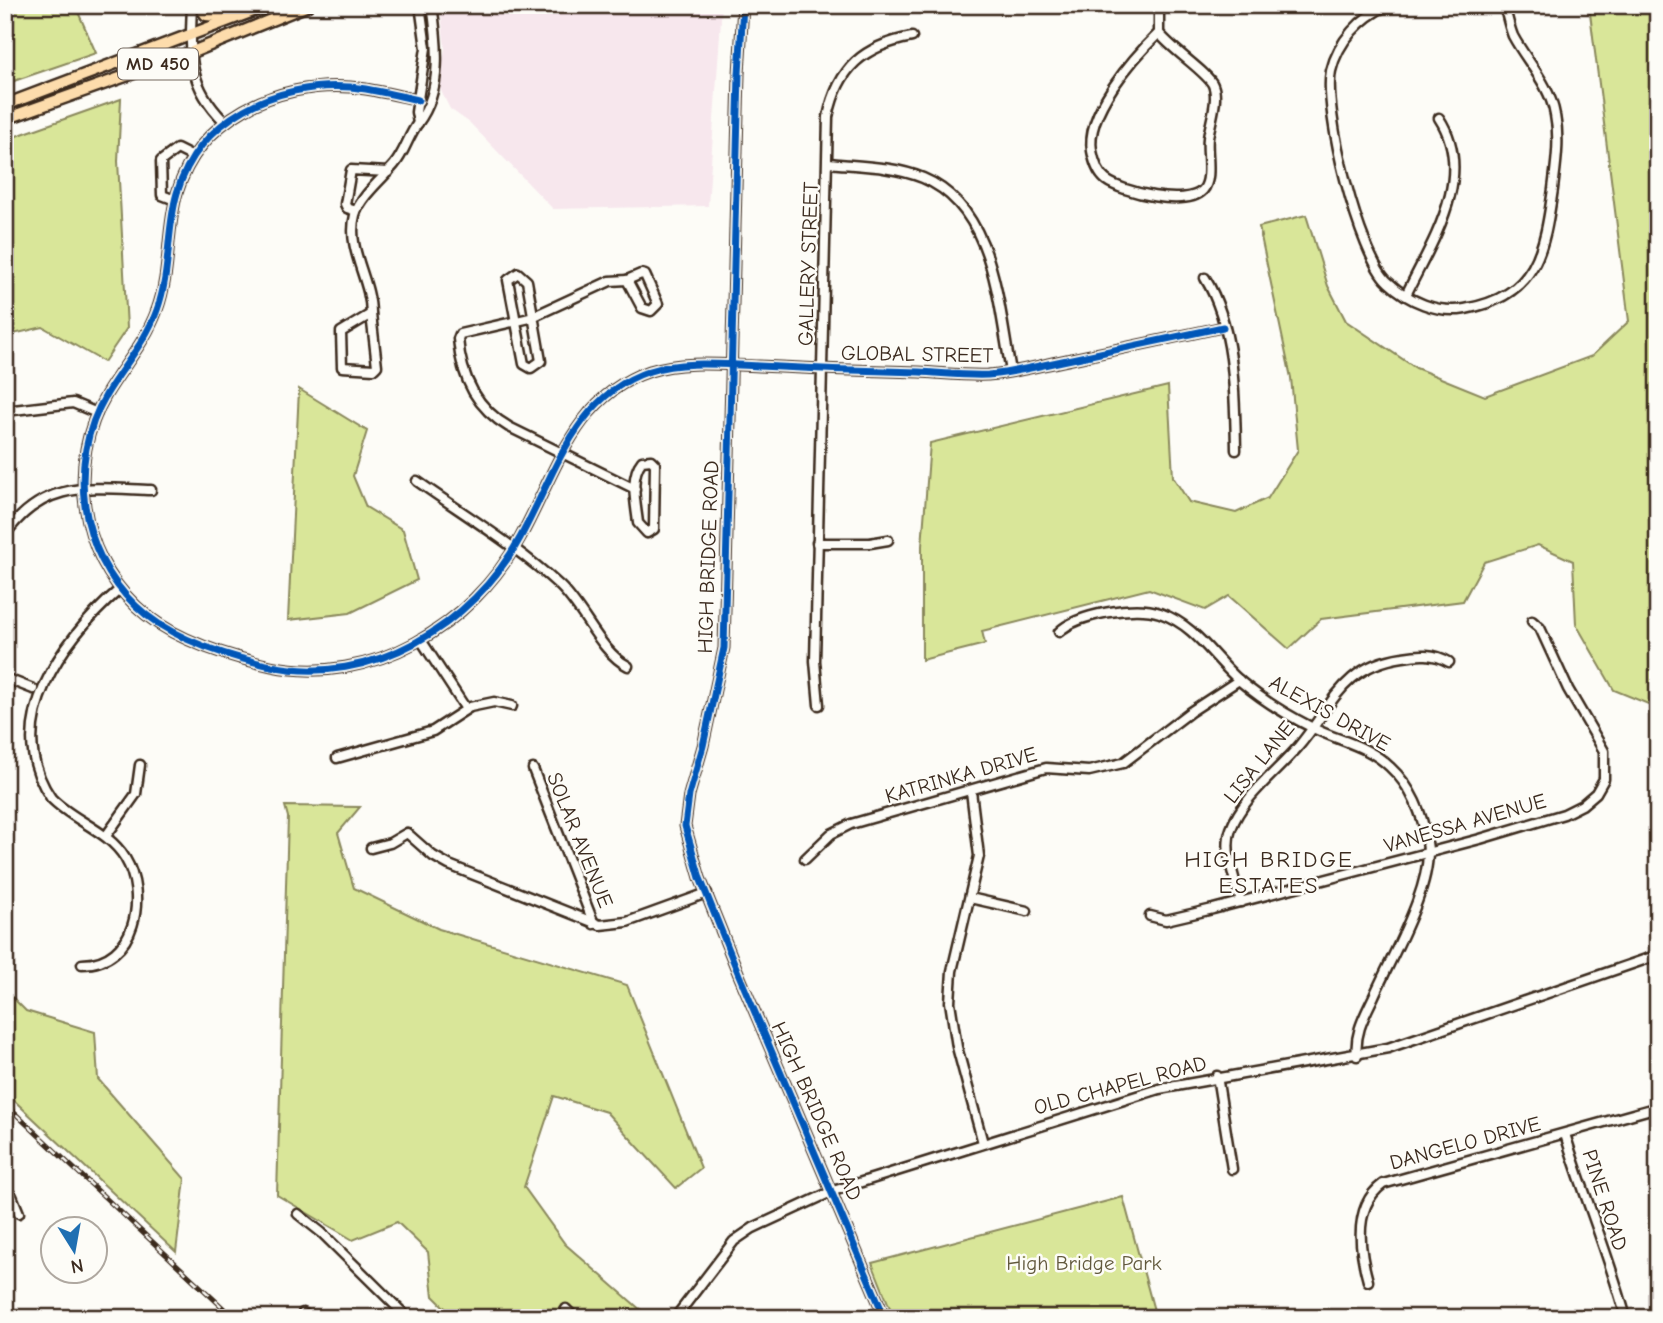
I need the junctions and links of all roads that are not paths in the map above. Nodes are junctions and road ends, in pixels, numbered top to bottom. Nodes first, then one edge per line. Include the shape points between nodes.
1 (192, 5) edge
2 (199, 5) edge
3 (269, 5) edge
4 (308, 5) edge
5 (420, 5) edge
6 (432, 5) edge
7 (743, 5) edge
8 (1159, 5) edge
9 (1388, 5) edge
10 (1504, 5) edge
11 (240, 16) junction
12 (1159, 33) junction
13 (190, 34) junction
14 (912, 37) dead end
15 (190, 53) junction
16 (418, 100) junction
17 (5, 105) edge
18 (1439, 118) dead end
19 (5, 119) edge
20 (224, 121) junction
21 (418, 123) junction
22 (193, 157) junction
23 (828, 163) junction
24 (388, 172) junction
25 (175, 200) junction
26 (356, 211) junction
27 (1205, 278) dead end
28 (627, 280) junction
29 (1406, 295) junction
30 (371, 314) junction
31 (533, 317) junction
32 (516, 323) junction
33 (1223, 327) junction
34 (731, 365) junction
35 (822, 370) junction
36 (1011, 371) junction
37 (5, 411) edge
38 (97, 413) junction
39 (1236, 450) dead end
40 (562, 453) junction
41 (417, 481) dead end
42 (83, 488) junction
43 (635, 489) junction
44 (151, 490) dead end
45 (5, 535) edge
46 (888, 540) dead end
47 (817, 543) junction
48 (513, 550) junction
49 (120, 589) junction
50 (1532, 621) dead end
51 (1059, 632) dead end
52 (421, 640) junction
53 (1449, 662) dead end
54 (628, 666) dead end
55 (5, 678) edge
56 (1239, 680) junction
57 (33, 689) junction
58 (819, 705) dead end
59 (512, 706) dead end
60 (466, 709) junction
61 (1311, 727) junction
62 (337, 758) dead end
63 (140, 765) dead end
64 (533, 769) dead end
65 (971, 790) junction
66 (106, 836) junction
67 (371, 848) dead end
68 (1429, 852) junction
69 (805, 859) dead end
70 (707, 893) junction
71 (970, 898) junction
72 (1241, 902) junction
73 (1027, 911) dead end
74 (1150, 916) dead end
75 (594, 924) junction
76 (1658, 956) edge
77 (82, 964) dead end
78 (1357, 1056) junction
79 (1217, 1076) junction
80 (1658, 1107) edge
81 (1565, 1133) junction
82 (983, 1143) junction
83 (1232, 1169) dead end
84 (5, 1190) edge
85 (833, 1191) junction
86 (19, 1213) dead end
87 (298, 1214) dead end
88 (1368, 1281) dead end
89 (566, 1309) dead end
90 (408, 1318) edge
91 (575, 1318) edge
92 (676, 1318) edge
93 (886, 1318) edge
94 (1626, 1318) edge

1 - 13 street
2 - 11 main road via 206,15 216,18
3 - 11 main road, MD 450
4 - 15 main road, MD 450
5 - 16 street via 426,48
6 - 21 street via 437,71 426,116
7 - 34 street, HIGH BRIDGE ROAD
8 - 12 street
9 - 29 street via 1365,18 1338,50 1330,97 1364,244 1380,274
10 - 29 street via 1512,33 1548,92 1556,117 1558,147 1544,247 1522,283 1486,304 1444,310
11 - 13 main road, MD 450
12 - 12 street via 1106,100 1093,128 1091,149 1097,169 1111,183 1149,196 1182,197 1199,193 1207,184 1215,92 1212,82
13 - 15 street
13 - 17 main road, MD 450
14 - 23 street, GALLERY STREET via 879,45 844,73 828,117
15 - 19 main road, MD 450
15 - 20 street via 198,87
16 - 20 street via 357,88 319,88 269,98
16 - 21 street
18 - 29 street via 1450,146 1452,192
20 - 22 street, GLOBAL STREET
21 - 24 street
22 - 25 street, GLOBAL STREET
22 - 25 street via 177,149 161,161 160,191
23 - 35 street, GALLERY STREET
23 - 36 street via 922,177 941,187 960,206 986,253
24 - 26 street
24 - 26 street via 351,170 345,204
25 - 38 street, GLOBAL STREET via 169,262 156,314
26 - 30 street via 354,248 369,290
27 - 33 street
28 - 28 street via 642,308 656,309 645,275
28 - 31 street via 610,281
30 - 30 street via 341,332 342,367 377,366
31 - 32 street
31 - 32 street via 527,281 517,273 508,280
31 - 32 street via 541,360 536,367 524,365
32 - 40 street via 458,337 469,385 483,407 509,427
33 - 36 street, GLOBAL STREET
33 - 39 street via 1232,370
34 - 35 street, GLOBAL STREET
34 - 40 street, GLOBAL STREET via 661,368 624,382 590,409
34 - 70 street, HIGH BRIDGE ROAD via 723,648 685,817 692,856
35 - 36 street, GLOBAL STREET via 983,375
35 - 47 street, GALLERY STREET
37 - 38 street via 70,403
38 - 42 street, GLOBAL STREET via 86,452
40 - 43 street
40 - 48 street, GLOBAL STREET
41 - 48 street
42 - 44 street
42 - 45 street via 38,501
42 - 49 street, GLOBAL STREET via 99,554
43 - 43 street via 637,467 651,460 655,464 652,532 639,528
46 - 47 street
47 - 58 street, GALLERY STREET via 814,683
48 - 52 street, GLOBAL STREET via 465,607
48 - 54 street via 562,588 581,608 610,654
49 - 52 street, GLOBAL STREET via 140,610 174,633 276,667 345,669
49 - 57 street via 72,634
50 - 68 street, VANESSA AVENUE via 1601,742 1604,779 1592,797 1564,814
51 - 56 street, ALEXIS DRIVE via 1102,614 1155,611 1200,637
52 - 60 street
53 - 61 street, LISA LANE via 1425,655 1373,665 1341,686
55 - 57 street
56 - 61 street, ALEXIS DRIVE
56 - 65 street, KATRINKA DRIVE via 1123,763 1089,771 1046,768
57 - 66 street via 23,725 31,769 52,799
59 - 60 street via 494,702
60 - 62 street via 433,731
61 - 68 street, ALEXIS DRIVE via 1359,746 1395,772 1420,814
61 - 72 street, LISA LANE via 1231,828 1231,859
63 - 66 street via 133,800
64 - 75 street, SOLAR AVENUE
65 - 69 street, KATRINKA DRIVE via 844,827
65 - 71 street via 979,850
66 - 77 street via 130,867 136,913 132,930 118,950 105,960
67 - 75 street via 407,833 449,865
68 - 72 street, VANESSA AVENUE
68 - 78 street, ALEXIS DRIVE via 1415,902 1359,1027
70 - 75 street via 618,924
70 - 85 street, HIGH BRIDGE ROAD via 784,1085
71 - 73 street
71 - 82 street via 950,980 950,1002
72 - 74 street, VANESSA AVENUE via 1171,919
76 - 78 street, OLD CHAPEL ROAD
78 - 79 street, OLD CHAPEL ROAD
79 - 82 street, OLD CHAPEL ROAD via 1129,1096
79 - 83 street
80 - 81 street, DANGELO DRIVE
81 - 88 street, DANGELO DRIVE via 1402,1176 1378,1187 1362,1218
81 - 94 street, PINE ROAD
82 - 85 street, OLD CHAPEL ROAD
84 - 86 street
85 - 92 street, OLD CHAPEL ROAD via 753,1227 734,1241
85 - 93 street, HIGH BRIDGE ROAD
87 - 90 street
89 - 91 street

